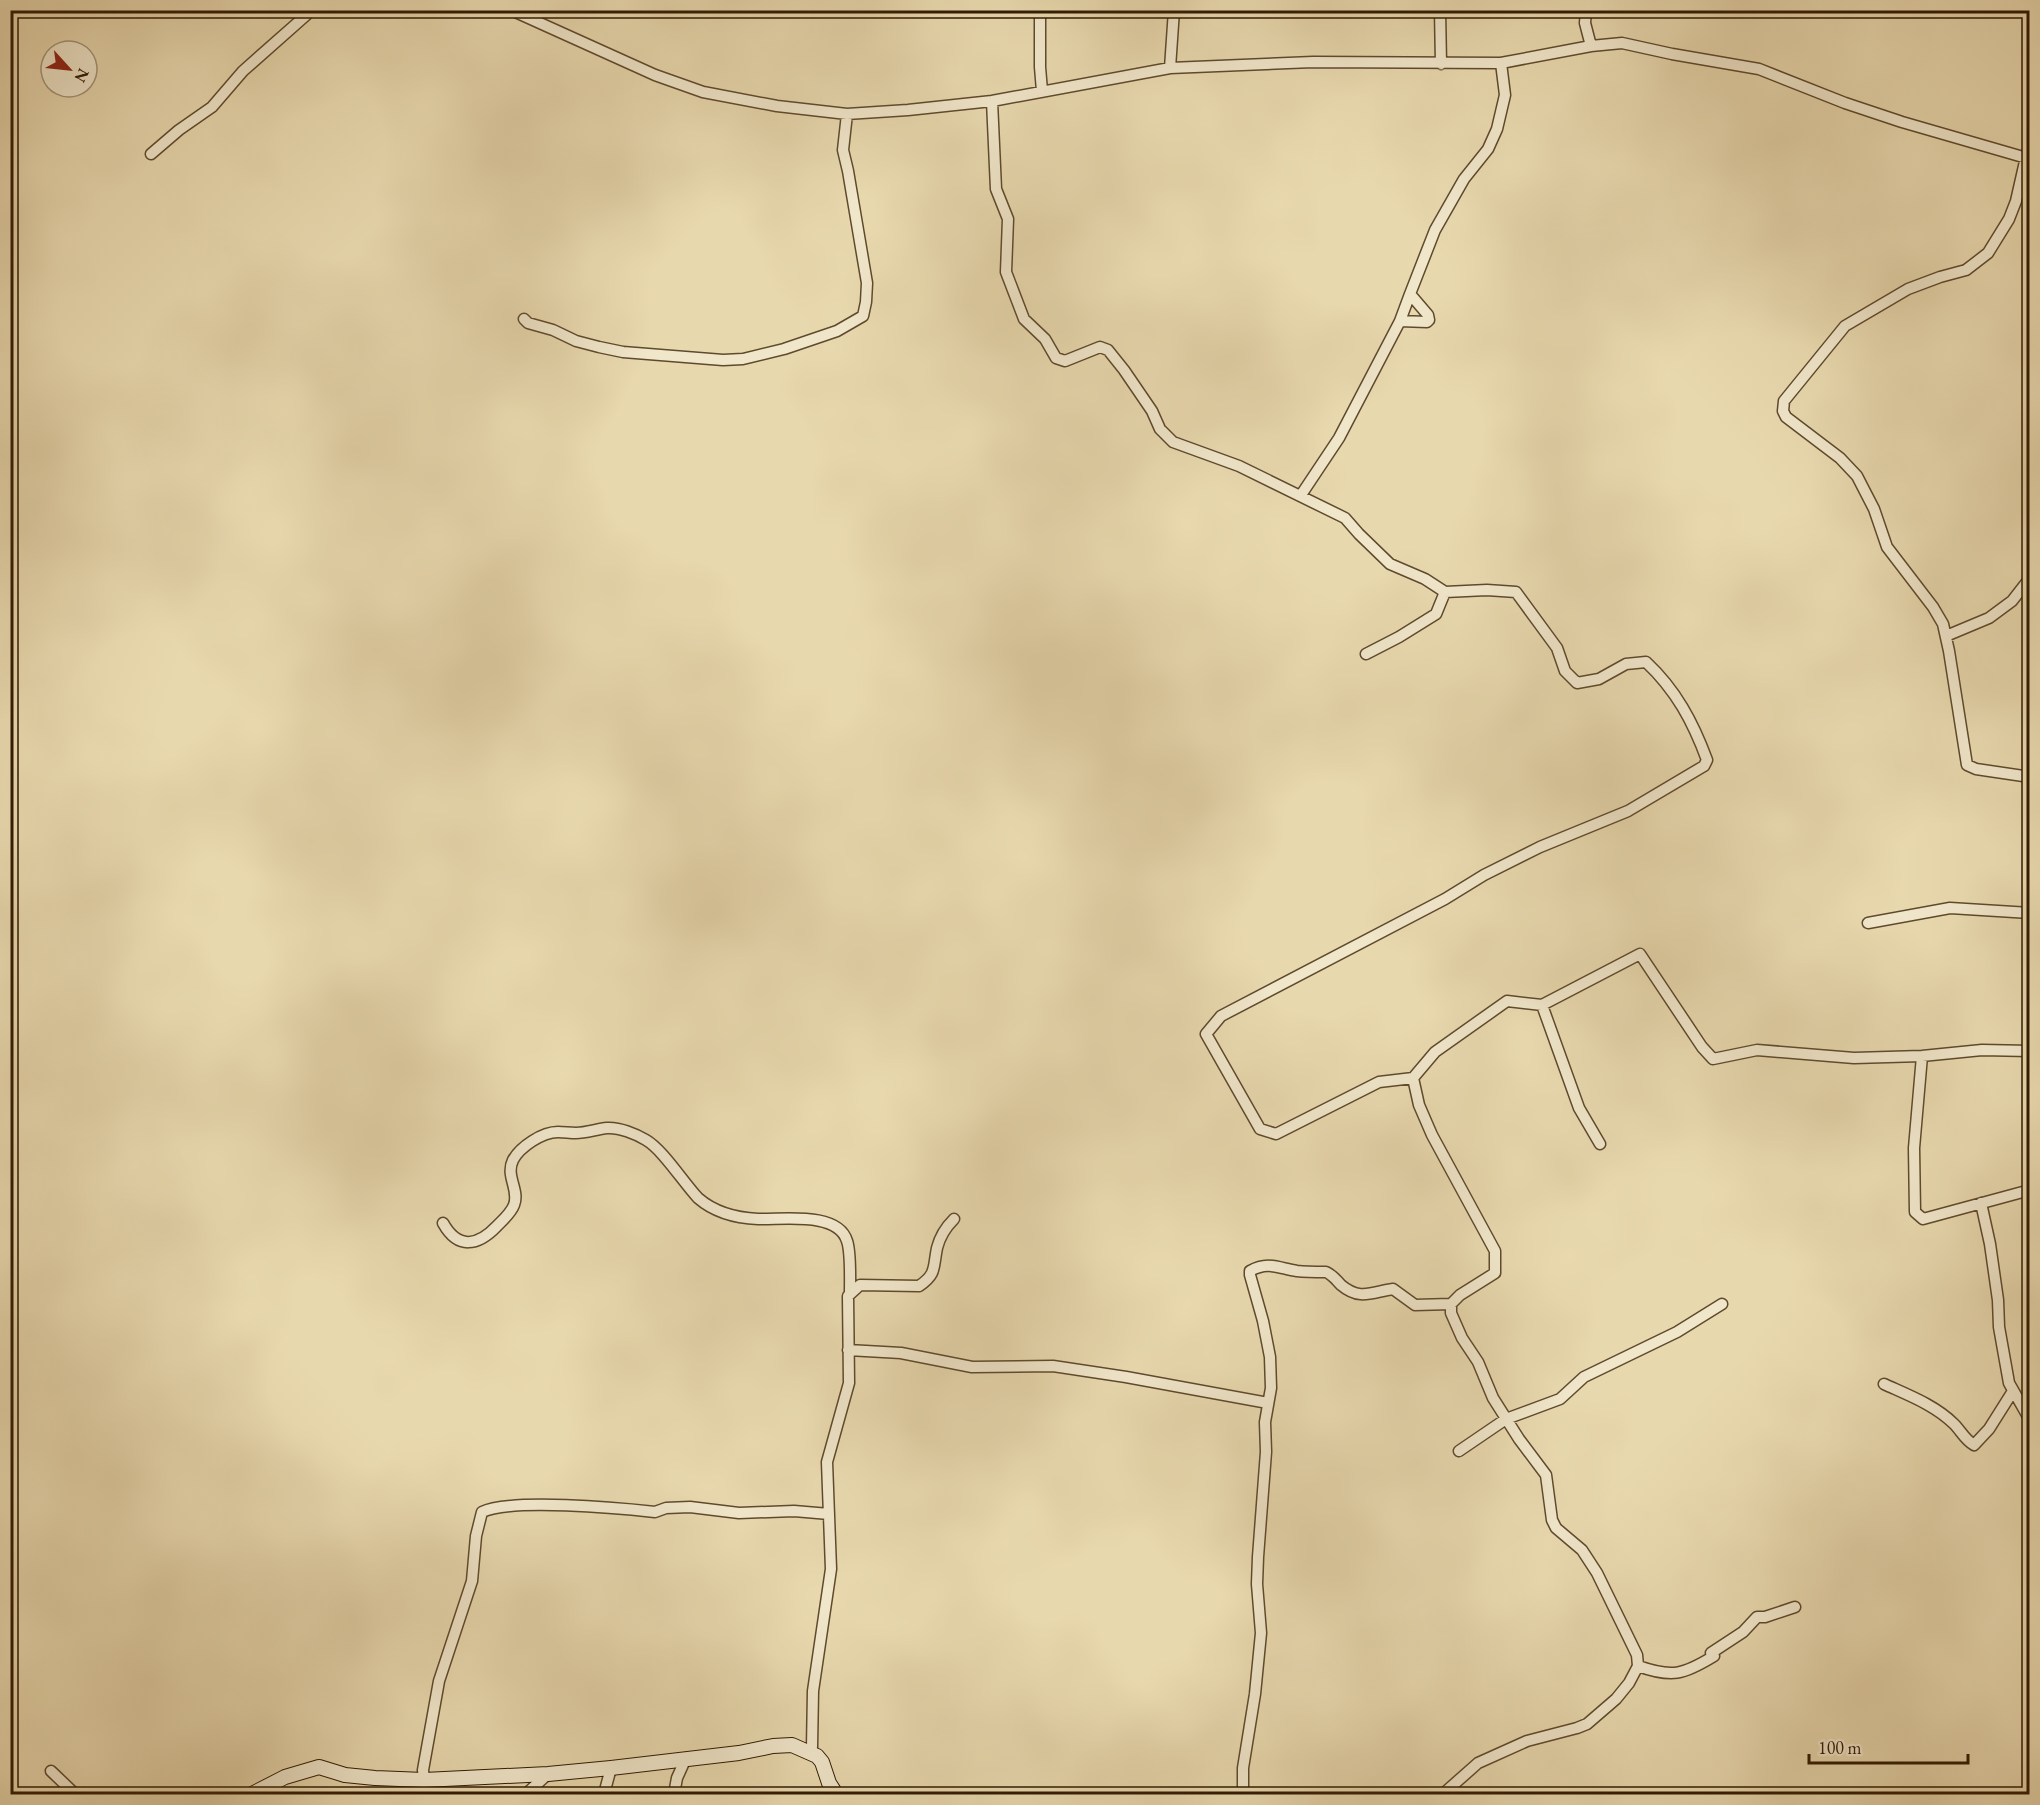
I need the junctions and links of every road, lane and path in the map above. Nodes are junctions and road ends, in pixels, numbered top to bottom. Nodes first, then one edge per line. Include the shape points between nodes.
1 (312, 10) edge
2 (511, 10) edge
3 (1040, 10) edge
4 (1174, 10) edge
5 (1440, 10) edge
6 (1586, 10) edge
7 (1591, 45) junction
8 (1501, 63) junction
9 (1441, 64) junction
10 (1170, 68) junction
11 (1042, 91) junction
12 (992, 101) junction
13 (847, 114) junction
14 (151, 154) dead end
15 (2027, 158) edge
16 (1410, 294) junction
17 (524, 319) dead end
18 (1400, 321) junction
19 (1301, 495) junction
20 (2030, 578) edge
21 (1445, 592) junction
22 (1946, 636) junction
23 (1366, 654) dead end
24 (2030, 777) edge
25 (2030, 913) edge
26 (1868, 923) dead end
27 (1542, 1005) junction
28 (2030, 1051) edge
29 (1922, 1056) junction
30 (1413, 1078) junction
31 (1600, 1144) dead end
32 (2030, 1190) edge
33 (1981, 1203) junction
34 (954, 1219) dead end
35 (443, 1223) dead end
36 (850, 1292) junction
37 (1451, 1304) junction
38 (1722, 1304) dead end
39 (848, 1350) junction
40 (1884, 1384) dead end
41 (2013, 1391) junction
42 (1268, 1403) junction
43 (1506, 1419) junction
44 (2030, 1420) edge
45 (1459, 1452) dead end
46 (829, 1514) junction
47 (1795, 1607) dead end
48 (1638, 1666) junction
49 (810, 1751) junction
50 (686, 1758) junction
51 (611, 1768) junction
52 (51, 1771) dead end
53 (548, 1774) junction
54 (424, 1780) junction
55 (75, 1794) edge
56 (252, 1794) edge
57 (526, 1794) edge
58 (604, 1794) edge
59 (674, 1794) edge
60 (836, 1794) edge
61 (1243, 1794) edge
62 (1443, 1794) edge

1 - 14 street via 243,71 212,107
2 - 13 street via 655,75 703,92
3 - 11 street
4 - 10 street
5 - 9 street
6 - 7 street
7 - 8 street
7 - 15 street via 1622,43 1759,69 1893,119
8 - 9 street
8 - 16 street via 1504,95 1497,129 1435,230
9 - 10 street via 1313,62
10 - 11 street
11 - 12 street
12 - 13 street
12 - 19 street via 996,189 1008,219 1006,272 1024,319 1045,339 1056,358 1065,361 1100,347 1108,350 1152,411 1160,429 1173,442
13 - 17 street via 843,150 867,283 863,316 852,324 764,355 723,360 623,352 576,341
15 - 22 street via 2009,219 1988,253 1966,270 1908,290 1845,326 1784,401 1786,417 1857,476 1887,547 1933,607
16 - 18 street
16 - 18 street via 1429,320
18 - 19 street via 1339,438
19 - 21 street via 1345,518 1390,564
20 - 22 street via 2012,601 1989,618
21 - 23 street via 1436,614
21 - 30 street via 1516,592 1557,648 1565,671 1577,682 1599,679 1626,664 1646,662 1664,678 1687,714 1707,760 1704,766 1628,812 1540,847 1259,994 1221,1016 1206,1034 1260,1129 1276,1134 1379,1082
22 - 24 street via 1967,765
25 - 26 street via 1950,908
27 - 29 street via 1640,954 1713,1059 1757,1050 1854,1058
27 - 30 street via 1507,1001 1435,1052
27 - 31 street via 1579,1108
28 - 29 street via 1982,1050
29 - 33 street via 1914,1148 1915,1212 1923,1220
30 - 37 street via 1432,1135 1495,1251 1495,1273
32 - 33 street
33 - 41 street via 1990,1244 1999,1327
34 - 36 street via 944,1230 934,1270 927,1281 919,1286 860,1285
35 - 36 street via 449,1233 464,1241 481,1240 515,1204 510,1169 520,1151 541,1136 556,1132 615,1128 652,1144 704,1203 721,1212 757,1219 817,1220 840,1229 847,1241
36 - 39 street
37 - 42 street via 1415,1305 1393,1289 1363,1295 1326,1272 1258,1266 1250,1275 1270,1357
37 - 43 street via 1462,1338
38 - 43 street via 1677,1332 1584,1377 1560,1399
39 - 42 street via 901,1353 972,1367 1053,1366
39 - 46 street via 849,1383 827,1462
40 - 41 street via 1924,1403 1954,1424 1974,1445 1989,1430
41 - 44 street
42 - 61 street via 1257,1584 1261,1633
43 - 45 street
43 - 48 street via 1546,1475 1552,1520 1582,1550 1597,1573 1637,1655
46 - 49 street via 831,1569 813,1691
46 - 54 street via 739,1513 690,1507 655,1512 501,1506 482,1512 472,1581 439,1681
47 - 48 street via 1757,1617 1695,1668 1673,1674
48 - 62 street via 1616,1699 1587,1724 1527,1742 1478,1763
49 - 50 street via 792,1745 773,1746
49 - 60 street via 822,1762
50 - 51 street
50 - 59 street
51 - 53 street
51 - 58 street
52 - 55 street
53 - 54 street
53 - 57 street
54 - 56 street via 345,1775 319,1767 285,1777

